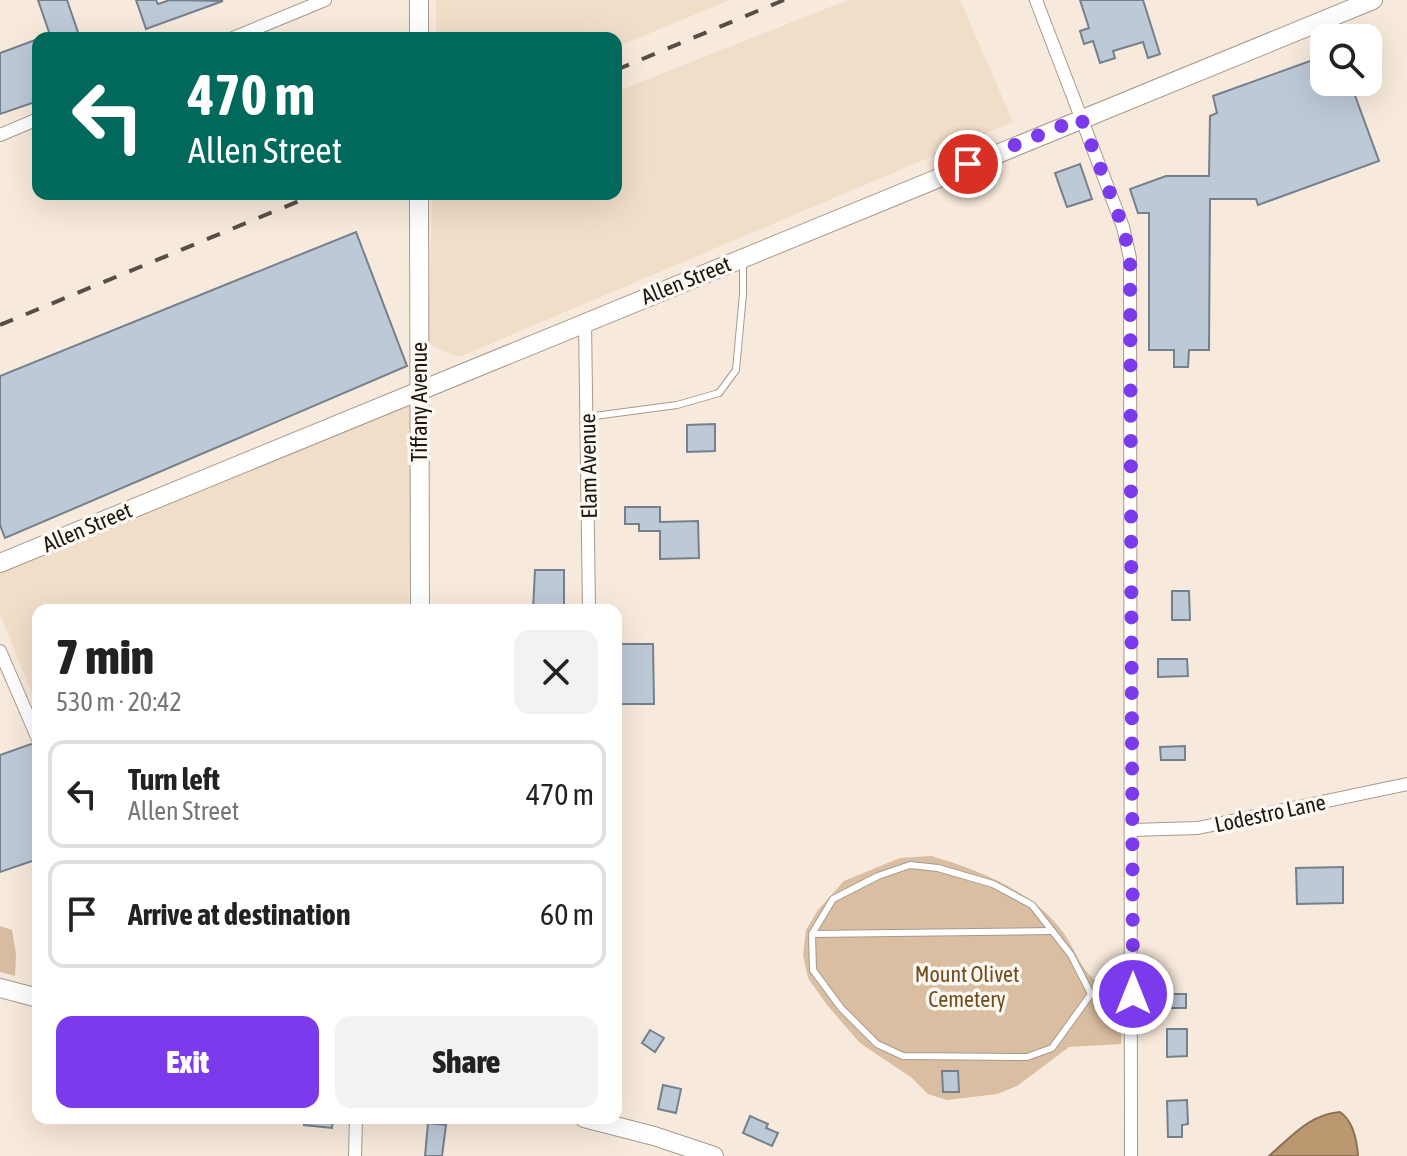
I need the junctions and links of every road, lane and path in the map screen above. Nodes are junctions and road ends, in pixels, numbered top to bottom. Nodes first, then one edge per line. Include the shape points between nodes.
1 (325, 0) edge
2 (419, 0) edge
3 (1036, 0) edge
4 (1373, 0) edge
5 (248, 32) edge
6 (419, 32) edge
7 (1081, 118) junction
8 (32, 122) edge
9 (0, 135) edge
10 (419, 200) edge
11 (743, 256) junction
12 (585, 321) junction
13 (418, 390) junction
14 (587, 417) junction
15 (0, 563) edge
16 (420, 604) edge
17 (589, 604) edge
18 (0, 651) edge
19 (32, 725) edge
20 (1407, 784) edge
21 (1132, 830) junction
22 (1052, 931) junction
23 (812, 934) junction
24 (0, 988) edge
25 (1091, 994) junction
26 (1133, 994) junction
27 (32, 996) edge
28 (356, 1124) edge
29 (607, 1124) edge
30 (706, 1154) edge
31 (355, 1156) edge
32 (1131, 1156) edge

1 - 5 street
2 - 6 street
3 - 7 street
4 - 7 street, Allen Street
7 - 11 street, Allen Street
7 - 21 street via 1130,258
8 - 9 street
10 - 13 street, Tiffany Avenue
11 - 12 street, Allen Street
11 - 14 lane via 736,370 719,393 677,405
12 - 13 street, Allen Street
12 - 14 street, Elam Avenue
13 - 15 street, Allen Street
13 - 16 street, Tiffany Avenue
14 - 17 street, Elam Avenue
18 - 19 street
20 - 21 street, Lodestro Lane via 1198,828
21 - 26 street
22 - 23 lane
22 - 23 lane via 1032,905 993,884 910,865 833,899
22 - 25 lane
23 - 25 lane via 813,970 841,1008 877,1044 903,1056 1027,1057 1052,1048
24 - 27 street
25 - 26 lane
26 - 32 street
28 - 31 street
29 - 30 street

